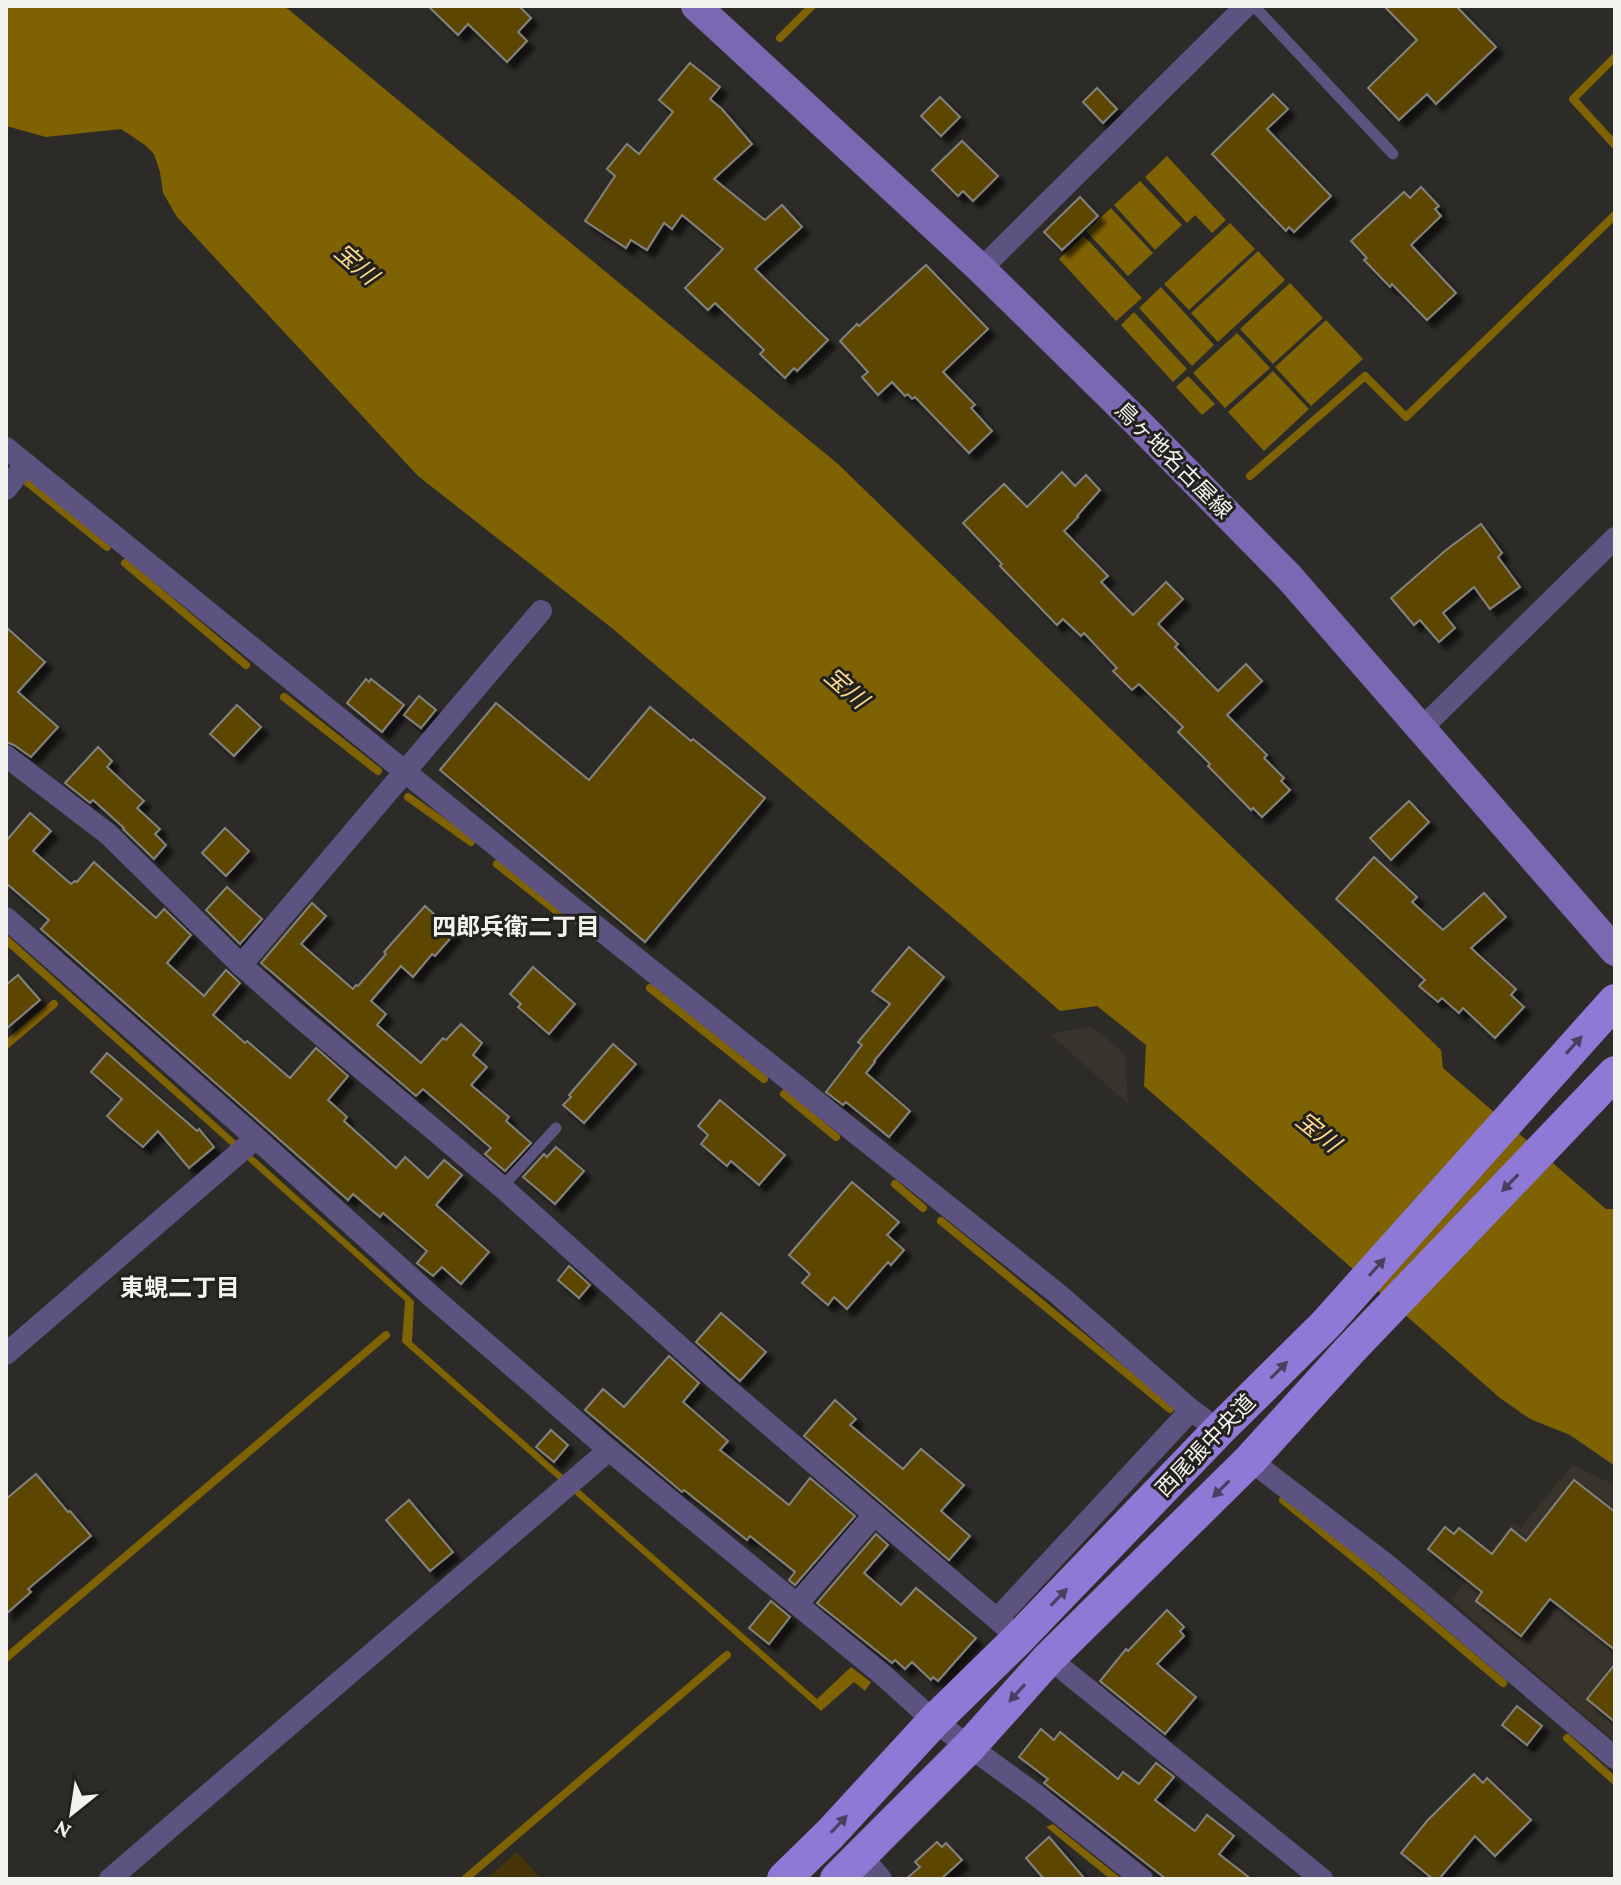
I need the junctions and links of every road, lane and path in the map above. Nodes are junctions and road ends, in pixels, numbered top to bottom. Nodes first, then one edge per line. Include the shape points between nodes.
1 (696, 6) edge
2 (1246, 6) edge
3 (1254, 6) edge
4 (1393, 154) dead end
5 (981, 269) junction
6 (6, 448) edge
7 (26, 464) junction
8 (6, 489) edge
9 (1615, 538) edge
10 (541, 611) dead end
11 (1422, 728) junction
12 (6, 756) edge
13 (405, 771) junction
14 (6, 918) edge
15 (1615, 951) edge
16 (241, 965) junction
17 (1615, 1001) edge
18 (1615, 1073) edge
19 (556, 1128) dead end
20 (246, 1147) junction
21 (502, 1187) junction
22 (6, 1354) edge
23 (1191, 1410) junction
24 (1219, 1430) junction
25 (609, 1450) junction
26 (1250, 1460) junction
27 (874, 1515) junction
28 (797, 1604) junction
29 (1008, 1628) junction
30 (1049, 1658) junction
31 (934, 1721) junction
32 (970, 1746) junction
33 (1615, 1758) edge
34 (870, 1867) edge
35 (110, 1879) edge
36 (784, 1879) edge
37 (837, 1879) edge
38 (1142, 1879) edge
39 (1322, 1879) edge

1 - 5 main road, 鳥ヶ地名古屋線
2 - 5 street
3 - 4 lane
5 - 11 main road, 鳥ヶ地名古屋線 via 1289,577
6 - 7 street
7 - 8 street
7 - 13 street
9 - 11 street
10 - 13 street
11 - 15 main road, 鳥ヶ地名古屋線
12 - 16 street via 108,834
13 - 16 street
13 - 23 street via 1058,1294
14 - 20 street
16 - 21 street
24 -> 17 main road, 西尾張中央道 via 1325,1325
18 -> 26 main road, 西尾張中央道
19 - 21 lane
20 - 22 street
20 - 25 street via 430,1295
21 - 27 street
23 - 24 street
23 - 29 street
29 -> 24 main road, 西尾張中央道
25 - 28 street
25 - 35 street
26 -> 30 main road, 西尾張中央道
26 - 33 street via 1387,1565
27 - 28 street
27 - 29 street
28 - 31 street
29 - 31 main road, 西尾張中央道
30 -> 32 main road, 西尾張中央道
30 - 39 street
31 - 32 street
36 -> 31 main road, 西尾張中央道
32 - 34 main road, 西尾張中央道
32 - 38 street
34 - 37 main road, 西尾張中央道

